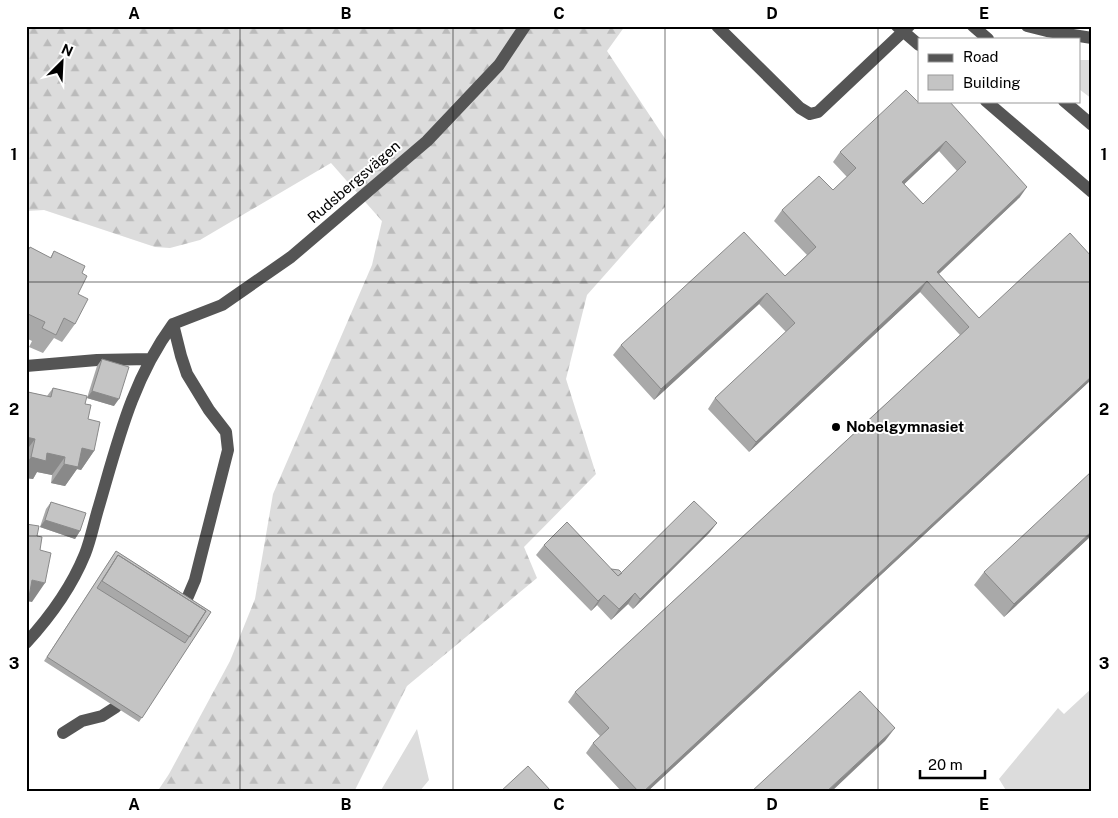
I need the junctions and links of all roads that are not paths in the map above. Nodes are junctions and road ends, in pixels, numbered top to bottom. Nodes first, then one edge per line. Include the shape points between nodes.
1 (525, 26) edge
2 (717, 26) edge
3 (973, 26) edge
4 (1026, 26) edge
5 (903, 28) edge
6 (987, 38) edge
7 (1092, 38) edge
8 (918, 44) edge
9 (987, 102) edge
10 (1065, 102) edge
11 (1092, 125) edge
12 (1092, 192) edge
13 (173, 324) junction
14 (150, 359) junction
15 (26, 366) edge
16 (186, 601) edge
17 (26, 643) edge
18 (116, 707) edge
19 (62, 733) dead end

1 - 13 street, Rudsbergsvägen via 499,65 426,141 291,257 222,305
2 - 5 street via 800,108 810,114 818,112
3 - 6 street
4 - 7 street
5 - 8 street
9 - 12 street
10 - 11 street
13 - 14 street
13 - 16 street via 187,374 226,432 228,450 197,572
14 - 15 street
14 - 17 street via 128,409 85,554 50,614
18 - 19 street

